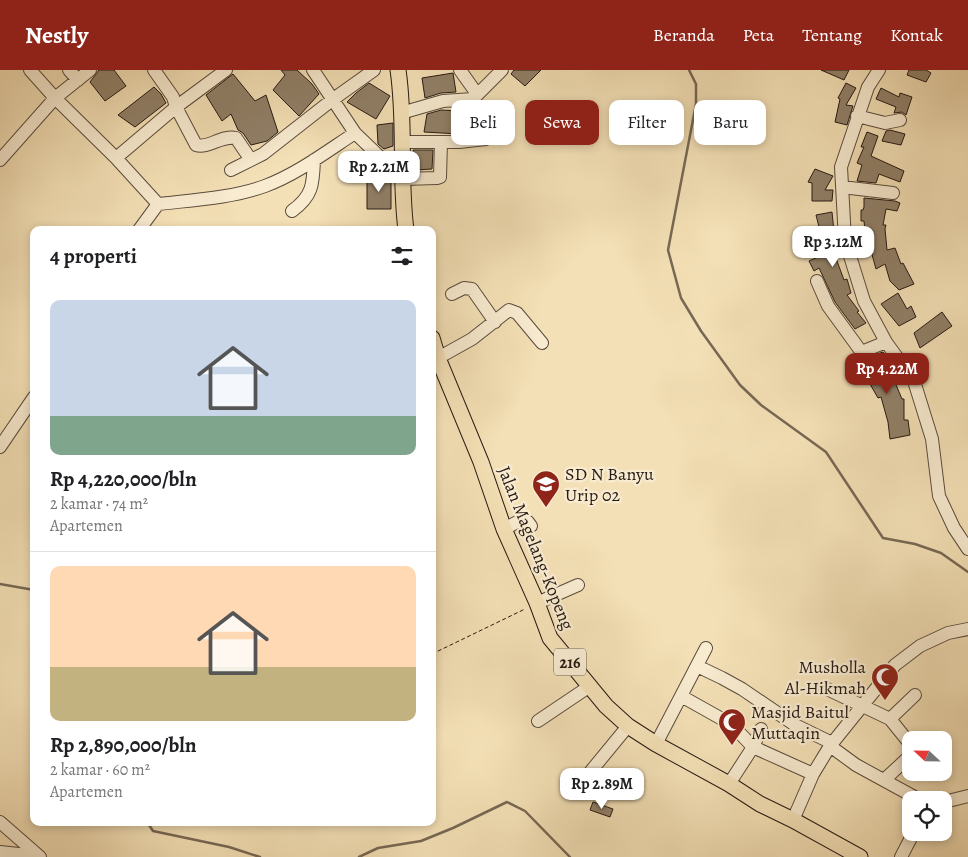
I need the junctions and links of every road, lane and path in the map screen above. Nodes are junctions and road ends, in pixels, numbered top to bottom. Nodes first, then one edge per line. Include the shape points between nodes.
1 (30, 70) edge
2 (69, 70) edge
3 (90, 70) edge
4 (154, 70) edge
5 (226, 70) edge
6 (313, 70) edge
7 (374, 70) edge
8 (398, 70) edge
9 (460, 70) edge
10 (502, 70) edge
11 (879, 70) edge
12 (78, 80) junction
13 (477, 94) junction
14 (55, 98) junction
15 (332, 100) junction
16 (176, 108) junction
17 (401, 113) junction
18 (857, 116) junction
19 (900, 120) dead end
20 (354, 133) junction
21 (402, 142) junction
22 (441, 142) junction
23 (451, 142) edge
24 (116, 158) junction
25 (0, 160) edge
26 (251, 160) junction
27 (314, 160) junction
28 (231, 170) dead end
29 (403, 179) junction
30 (842, 187) junction
31 (893, 194) dead end
32 (158, 204) junction
33 (292, 211) dead end
34 (142, 226) edge
35 (405, 226) edge
36 (817, 281) dead end
37 (452, 294) dead end
38 (495, 322) junction
39 (886, 342) junction
40 (542, 344) dead end
41 (436, 351) edge
42 (438, 358) junction
43 (30, 403) edge
44 (0, 447) edge
45 (531, 526) dead end
46 (504, 529) junction
47 (968, 549) edge
48 (578, 585) dead end
49 (537, 603) junction
50 (968, 629) edge
51 (706, 648) dead end
52 (436, 652) edge
53 (697, 666) junction
54 (590, 686) junction
55 (825, 688) dead end
56 (915, 694) dead end
57 (681, 696) junction
58 (862, 705) junction
59 (890, 718) junction
60 (538, 721) dead end
61 (628, 726) junction
62 (762, 729) dead end
63 (902, 733) edge
64 (656, 744) junction
65 (831, 744) junction
66 (753, 747) junction
67 (902, 763) edge
68 (591, 771) dead end
69 (813, 774) junction
70 (884, 780) junction
71 (729, 784) junction
72 (904, 791) edge
73 (968, 796) edge
74 (952, 800) edge
75 (794, 820) junction
76 (0, 822) edge
77 (909, 841) edge
78 (0, 852) edge
79 (39, 856) edge
80 (860, 857) edge
81 (901, 857) edge

1 - 14 street
2 - 12 street
3 - 12 street
4 - 16 street via 173,97
5 - 16 street
6 - 15 street
7 - 15 street
8 - 17 main road
9 - 13 street
10 - 13 street
11 - 18 street via 868,87
12 - 14 street
13 - 17 street via 468,100 443,101
14 - 24 street
14 - 25 street
15 - 20 street
15 - 26 street
16 - 24 street
16 - 26 street via 196,145 225,137 236,138
17 - 21 main road
18 - 19 street via 885,123
18 - 30 street via 840,168
20 - 27 street
20 - 29 street
21 - 22 street
21 - 29 main road
22 - 23 street
22 - 29 street via 440,177
24 - 32 street
26 - 28 street
27 - 32 street via 283,178 246,192
27 - 33 street via 309,193 304,203
29 - 35 main road
30 - 31 street
30 - 39 street via 845,240 864,300
32 - 34 street
36 - 39 street via 828,306 860,350
37 - 38 street via 464,288 472,289
38 - 40 street via 512,310
38 - 42 street
39 - 47 street via 914,381 932,439 939,496
41 - 42 main road, Jalan Magelang-Kopeng / 216
42 - 46 main road, Jalan Magelang-Kopeng / 216 via 481,462
43 - 44 street
45 - 46 street via 523,519
46 - 49 main road, Jalan Magelang-Kopeng / 216
48 - 49 street
49 - 52 path
49 - 54 main road, Jalan Magelang-Kopeng / 216 via 550,638
50 - 58 street via 948,633 920,646 894,665
51 - 53 street
53 - 57 street
53 - 65 street via 742,689 795,725
54 - 60 street
54 - 61 main road, Jalan Magelang-Kopeng / 216
55 - 58 street
56 - 59 street
57 - 64 street
57 - 66 street via 734,727
58 - 59 street
58 - 65 street
59 - 63 street
61 - 64 main road, Jalan Magelang-Kopeng / 216
61 - 68 street
62 - 66 street
64 - 71 main road, Jalan Magelang-Kopeng / 216
65 - 69 street
65 - 70 street via 856,765
66 - 69 street
66 - 71 street
67 - 70 street
69 - 75 street
70 - 72 street
71 - 75 main road, Jalan Magelang-Kopeng / 216
73 - 74 street
75 - 80 main road, Jalan Magelang-Kopeng / 216
76 - 79 street
77 - 81 street
78 - 79 street

